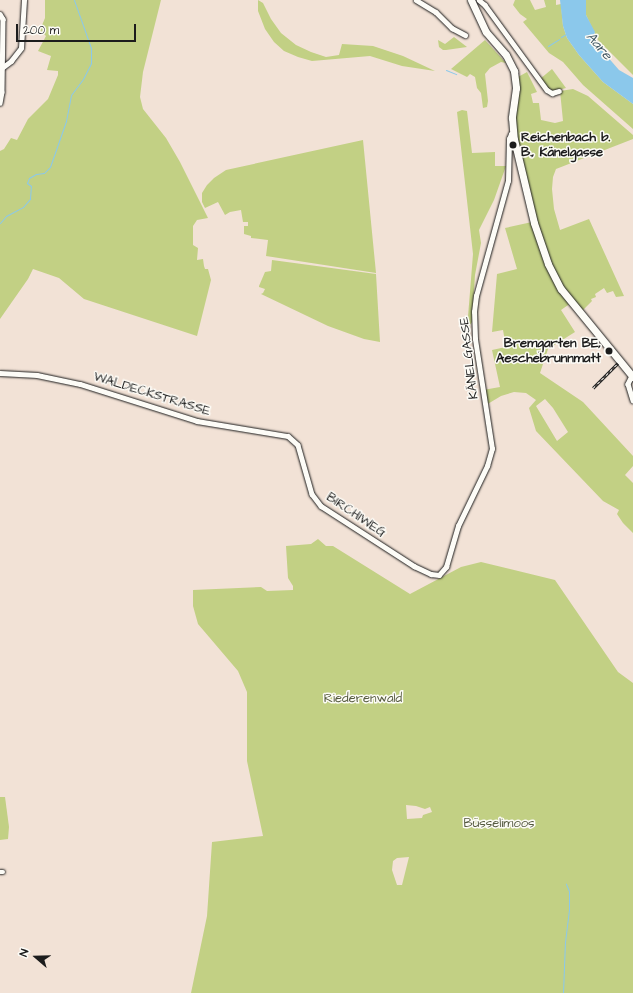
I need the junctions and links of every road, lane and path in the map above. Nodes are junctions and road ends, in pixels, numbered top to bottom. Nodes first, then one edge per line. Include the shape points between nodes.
1 (24, 0) edge
2 (416, 0) edge
3 (471, 0) edge
4 (479, 0) edge
5 (0, 14) edge
6 (465, 35) dead end
7 (2, 67) junction
8 (559, 90) dead end
9 (0, 103) edge
10 (513, 133) junction
11 (0, 373) edge
12 (633, 376) edge
13 (633, 400) edge
14 (297, 442) joint
15 (439, 575) joint

1 - 7 street via 21,48 17,55
2 - 6 street
3 - 10 street via 486,32 506,55 512,67 516,82
4 - 8 street via 547,90 551,93
5 - 7 street via 4,19
7 - 9 street
10 - 12 street via 534,223 556,282
10 - 15 street, KÄNELGASSE via 509,139 508,182 476,296 474,312 475,339 492,449 487,466 458,526 446,567
11 - 14 street, WALDECKSTRASSE via 33,375 80,384 197,421 282,434
12 - 13 street via 628,384
14 - 15 street, BIRCHIWEG via 312,494 321,506 414,566

